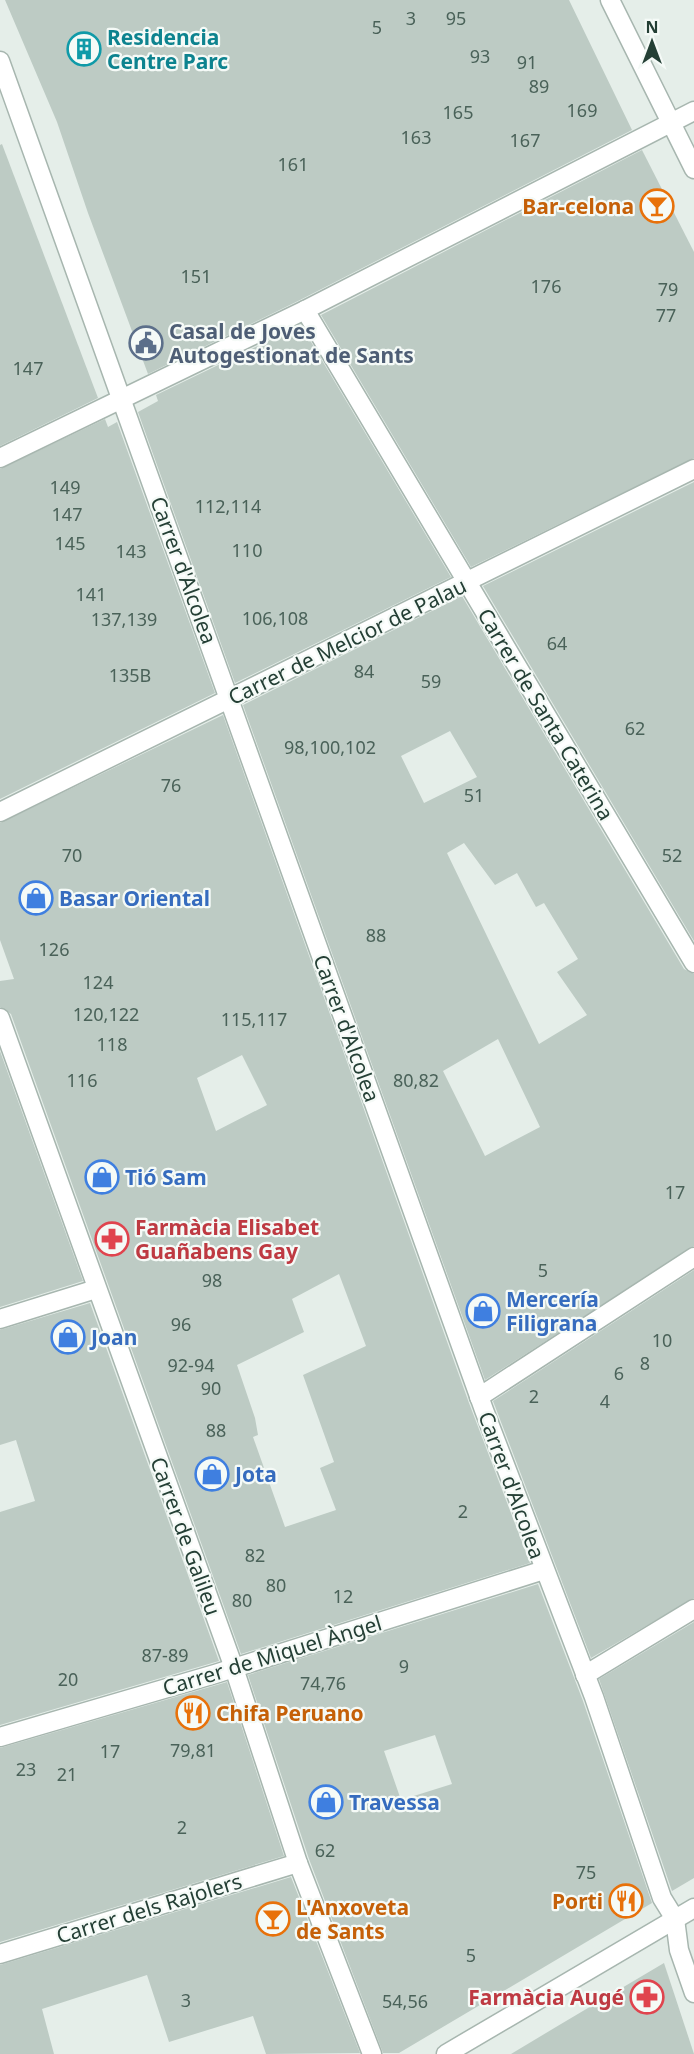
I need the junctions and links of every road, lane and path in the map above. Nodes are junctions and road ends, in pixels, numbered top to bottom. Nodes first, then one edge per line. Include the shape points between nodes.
1 (610, 0) edge
2 (0, 61) edge
3 (694, 111) edge
4 (672, 123) junction
5 (694, 169) edge
6 (305, 310) junction
7 (122, 399) junction
8 (0, 458) edge
9 (694, 469) edge
10 (468, 582) junction
11 (230, 698) junction
12 (0, 812) edge
13 (694, 963) edge
14 (0, 1017) edge
15 (694, 1257) edge
16 (96, 1289) junction
17 (0, 1319) edge
18 (479, 1397) junction
19 (544, 1570) junction
20 (694, 1609) edge
21 (234, 1668) junction
22 (585, 1675) junction
23 (0, 1737) edge
24 (298, 1863) junction
25 (694, 1908) edge
26 (675, 1918) junction
27 (0, 1954) edge
28 (694, 1993) edge
29 (372, 2054) edge
30 (446, 2054) edge

1 - 4 street
2 - 7 street, Carrer d'Alcolea
3 - 4 street
4 - 5 street
4 - 6 street
6 - 7 street
6 - 10 street, Carrer de Santa Caterina
7 - 8 street
7 - 11 street, Carrer d'Alcolea
9 - 10 street, Carrer de Melcior de Palau
10 - 11 street, Carrer de Melcior de Palau
10 - 13 street, Carrer de Santa Caterina
11 - 12 street, Carrer de Melcior de Palau
11 - 18 street, Carrer d'Alcolea
14 - 16 street, Carrer de Galileu
15 - 18 street
16 - 17 street
16 - 21 street, Carrer de Galileu
18 - 19 street, Carrer d'Alcolea
19 - 21 street, Carrer de Miquel Àngel
19 - 22 street, Carrer d'Alcolea
20 - 22 street
21 - 23 street, Carrer de Miquel Àngel
21 - 24 street, Carrer de Galileu
22 - 26 street, Carrer d'Alcolea via 662,1898
24 - 27 street, Carrer dels Rajolers
24 - 29 street, Carrer de Galileu
25 - 26 street
26 - 28 street, Carrer d'Alcolea via 680,1950
26 - 30 street

